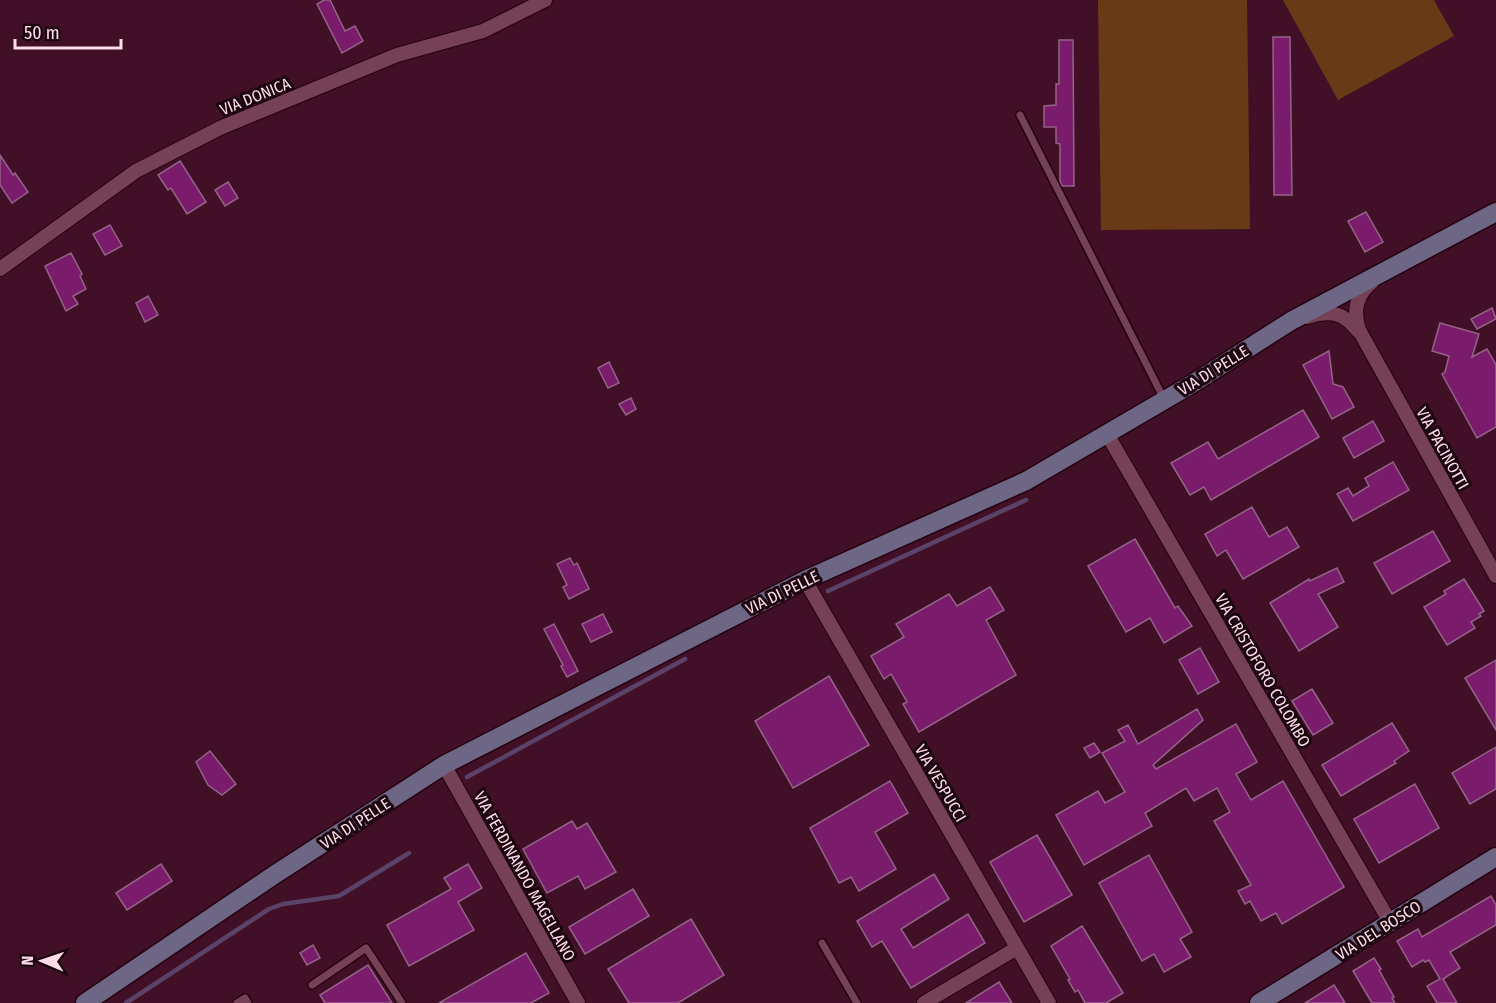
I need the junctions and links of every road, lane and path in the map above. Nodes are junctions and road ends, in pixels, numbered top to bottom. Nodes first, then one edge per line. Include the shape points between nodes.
1 (545, 0) edge
2 (1020, 115) dead end
3 (1496, 212) edge
4 (1393, 268) junction
5 (0, 269) edge
6 (1291, 321) junction
7 (1362, 335) junction
8 (1165, 400) junction
9 (1107, 434) junction
10 (1496, 576) edge
11 (805, 580) junction
12 (444, 765) junction
13 (1496, 857) edge
14 (1390, 922) junction
15 (822, 943) dead end
16 (1017, 948) junction
17 (312, 985) dead end
18 (576, 1002) edge
19 (85, 1003) edge
20 (237, 1003) edge
21 (248, 1003) edge
22 (402, 1003) edge
23 (857, 1003) edge
24 (924, 1003) edge
25 (1049, 1003) edge
26 (1259, 1003) edge

1 - 5 street, VIA DONICA via 483,31 397,55 220,128 136,171
2 - 8 lane
3 - 4 street, VIA DI PELLE
4 - 6 street, VIA DI PELLE
4 - 7 street, VIA PACINOTTI via 1370,283 1358,298 1355,314
6 - 7 street, VIA PACINOTTI via 1334,313 1347,319
6 - 8 street, VIA DI PELLE
7 - 10 street, VIA PACINOTTI
8 - 9 street, VIA DI PELLE
9 - 11 street, VIA DI PELLE via 1026,481
9 - 14 street, VIA CRISTOFORO COLOMBO
11 - 12 street, VIA DI PELLE
11 - 16 street, VIA VESPUCCI
12 - 18 street, VIA FERDINANDO MAGELLANO
12 - 19 street, VIA DI PELLE
13 - 14 street, VIA DEL BOSCO
14 - 26 street, VIA DEL BOSCO
15 - 23 lane
16 - 24 street
16 - 25 street, VIA VESPUCCI
17 - 22 lane via 366,948
20 - 21 lane via 245,998

